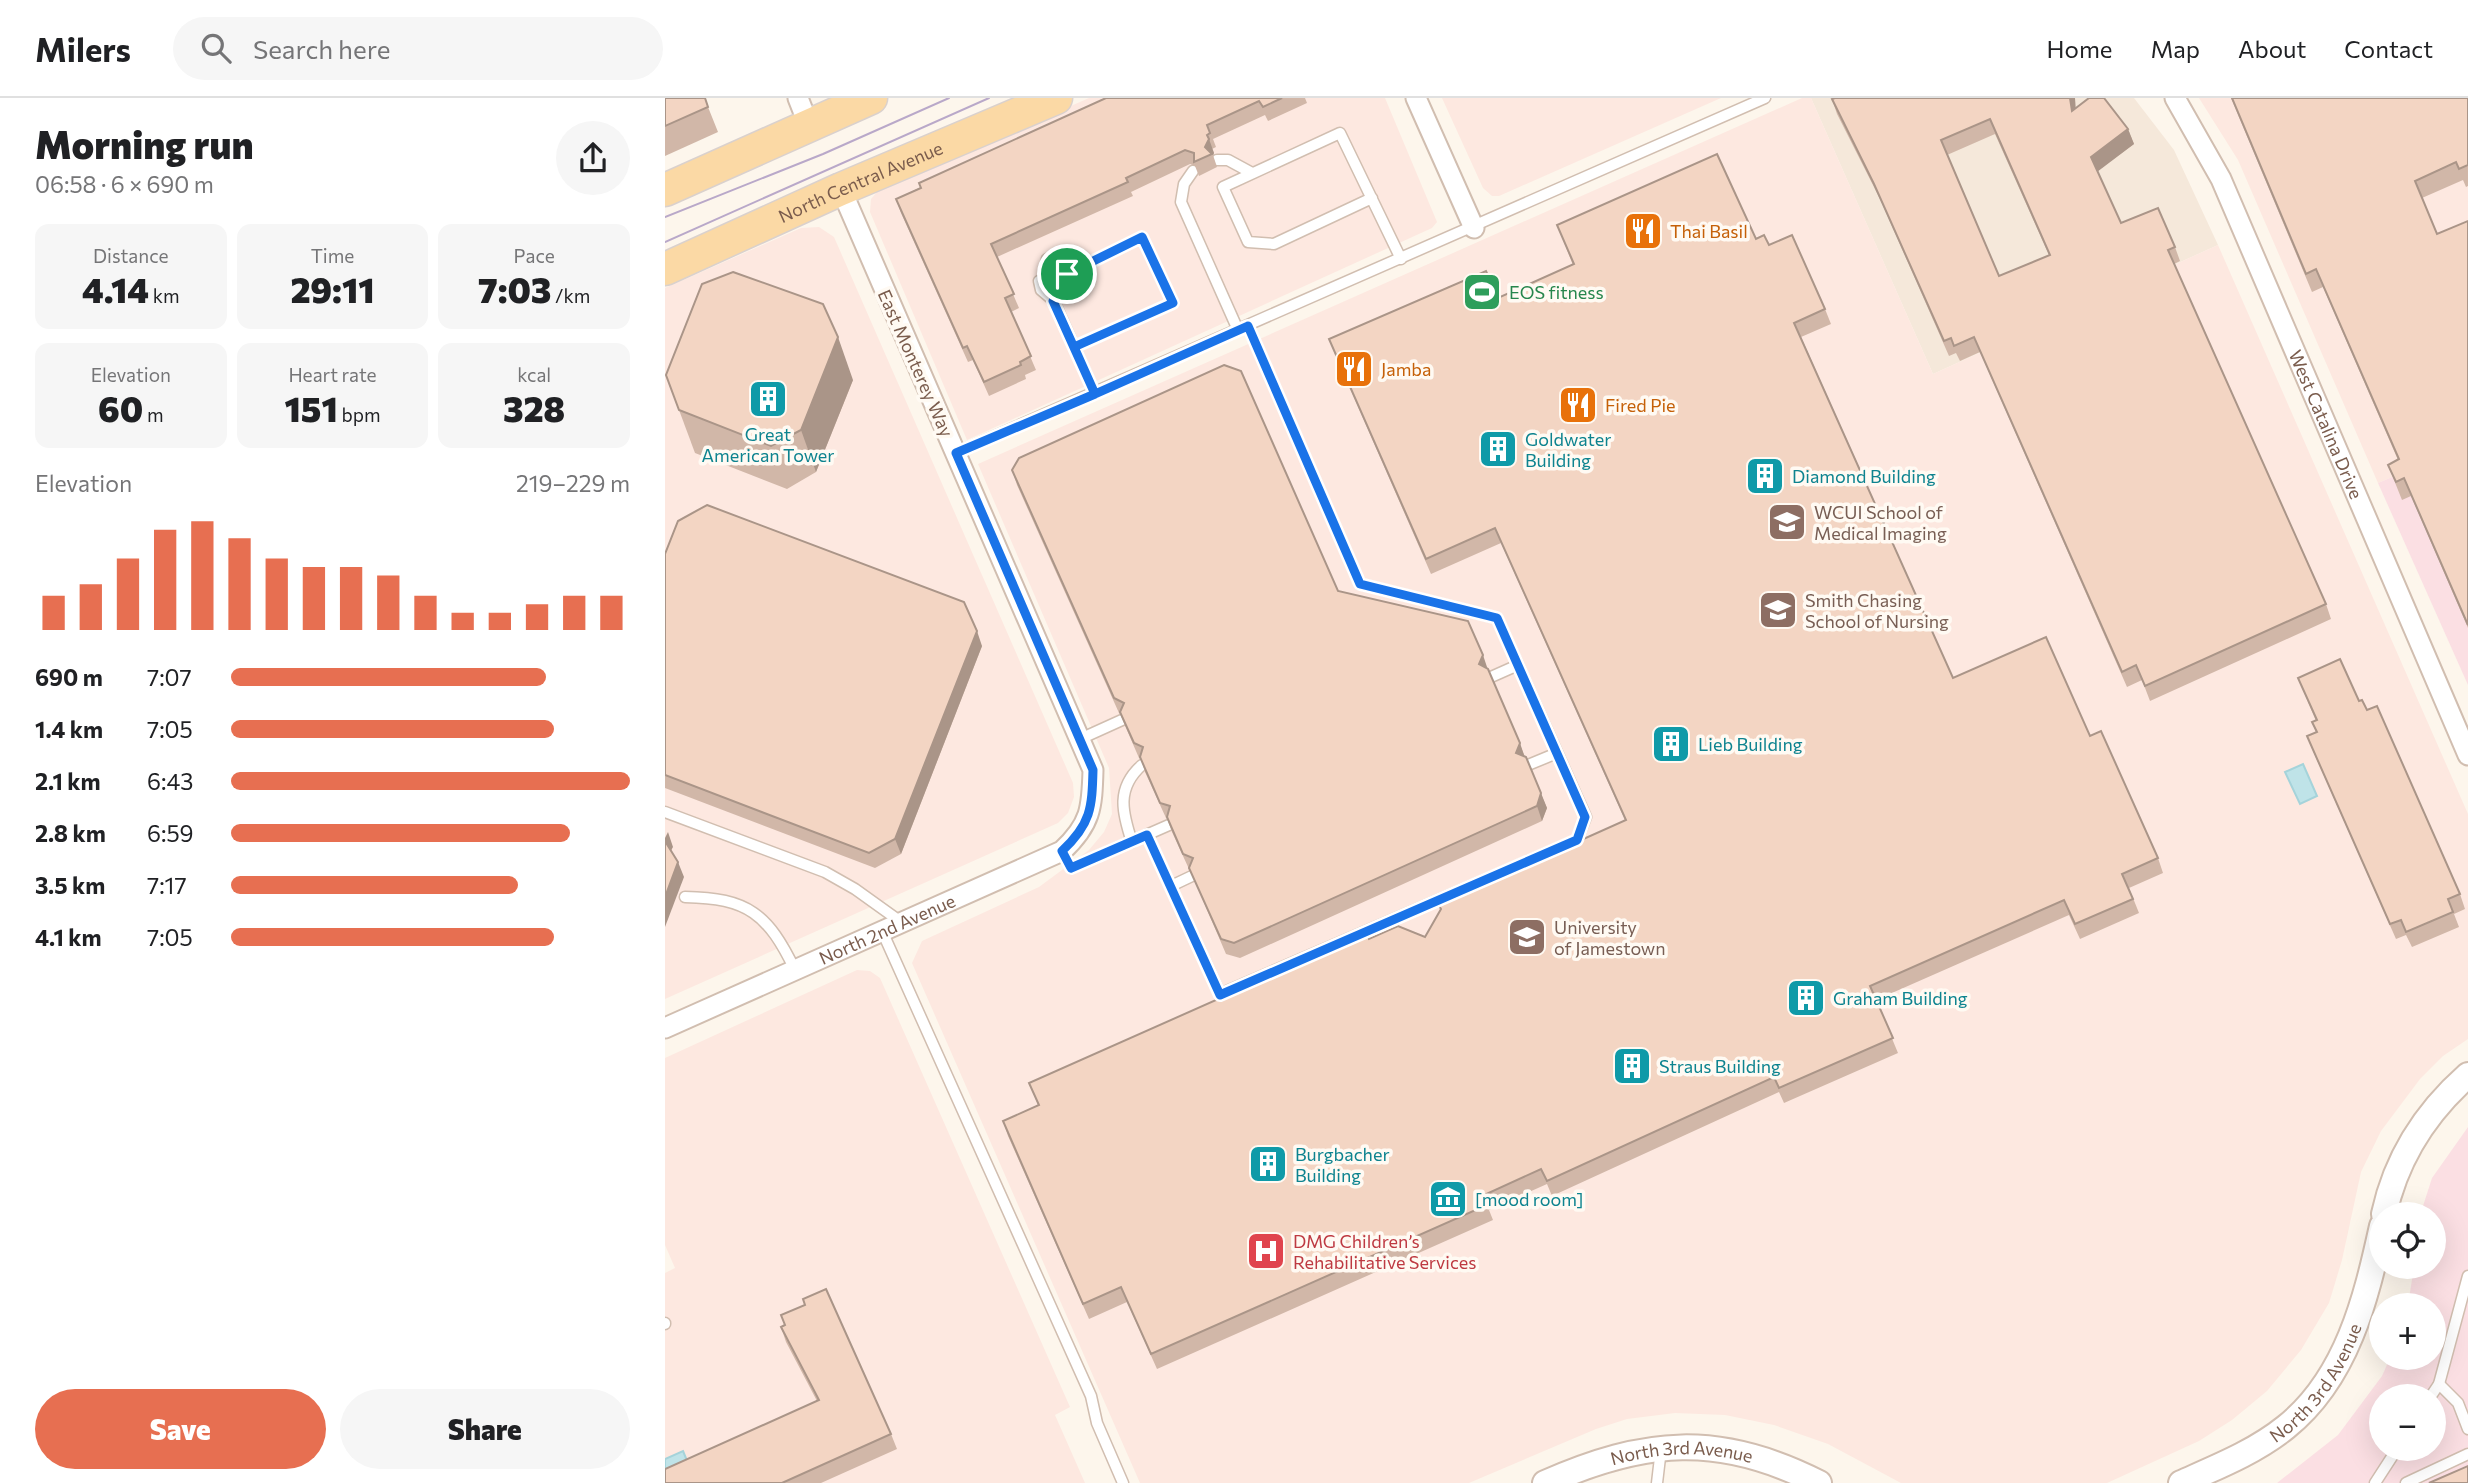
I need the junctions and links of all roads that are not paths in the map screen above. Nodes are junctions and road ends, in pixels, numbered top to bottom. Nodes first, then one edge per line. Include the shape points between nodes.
1 (871, 98) edge
2 (1056, 98) edge
3 (1416, 98) edge
4 (1765, 98) edge
5 (2175, 98) edge
6 (804, 112) edge
7 (1217, 160) dead end
8 (1192, 172) edge
9 (1252, 173) junction
10 (841, 189) junction
11 (665, 190) edge
12 (1372, 198) junction
13 (1475, 228) junction
14 (1047, 259) dead end
15 (1401, 260) junction
16 (1085, 263) junction
17 (665, 270) edge
18 (1039, 281) dead end
19 (1053, 301) junction
20 (1248, 326) junction
21 (1238, 330) junction
22 (1074, 347) junction
23 (1095, 394) junction
24 (956, 453) junction
25 (1518, 665) junction
26 (1491, 677) edge
27 (1122, 720) edge
28 (1080, 739) junction
29 (1557, 753) junction
30 (2468, 755) edge
31 (1142, 765) edge
32 (1528, 765) edge
33 (1092, 809) joint
34 (665, 812) edge
35 (1169, 825) edge
36 (1147, 835) junction
37 (1132, 842) junction
38 (1062, 851) junction
39 (1192, 876) edge
40 (1171, 886) junction
41 (685, 897) dead end
42 (902, 922) junction
43 (882, 931) junction
44 (795, 970) junction
45 (665, 1028) edge
46 (2468, 1075) edge
47 (2387, 1202) edge
48 (2468, 1276) edge
49 (2371, 1279) edge
50 (2439, 1384) edge
51 (2446, 1391) edge
52 (2468, 1429) edge
53 (1661, 1447) junction
54 (2468, 1454) edge
55 (2389, 1461) edge
56 (1122, 1483) edge
57 (1545, 1483) edge
58 (1657, 1483) edge
59 (1819, 1483) edge
60 (2181, 1483) edge
61 (2375, 1483) edge
62 (2406, 1483) edge

1 - 6 main road
2 - 10 main road, North Central Avenue
3 - 13 street
4 - 13 lane
5 - 30 street, West Catalina Drive via 2221,179
6 - 11 main road
7 - 9 lane via 1228,160
8 - 21 lane via 1181,202
9 - 12 lane via 1340,133
9 - 12 lane via 1223,187 1248,242 1274,244
10 - 17 main road, North Central Avenue
10 - 24 street, East Monterey Way
12 - 15 lane
13 - 15 lane
14 - 16 lane via 1065,254
15 - 20 lane
16 - 19 lane via 1067,274
16 - 22 lane via 1142,237 1173,303
18 - 19 lane via 1041,290
19 - 22 lane
20 - 21 lane
20 - 25 lane via 1360,584 1497,618
21 - 23 lane
22 - 23 lane
23 - 24 lane
24 - 28 street, East Monterey Way
25 - 26 lane
25 - 29 lane
27 - 28 lane
28 - 33 street, East Monterey Way via 1093,770
29 - 32 lane
29 - 40 lane via 1585,817 1577,840 1220,995
31 - 37 lane via 1125,785 1121,801
33 - 38 street, North 2nd Avenue via 1079,836
34 - 42 lane via 825,872
35 - 36 lane
36 - 37 lane
36 - 40 lane
37 - 38 lane via 1071,868
38 - 42 street, North 2nd Avenue
39 - 40 lane
41 - 44 lane via 726,900 751,909 782,944
42 - 43 street, North 2nd Avenue
43 - 44 street, North 2nd Avenue
43 - 56 lane via 1091,1396
44 - 45 street, North 2nd Avenue
46 - 47 street via 2436,1106 2411,1143
48 - 50 lane
49 - 60 street, North 3rd Avenue via 2345,1348 2321,1391 2284,1429
51 - 52 lane via 2458,1403
53 - 57 street, North 3rd Avenue via 1608,1457
53 - 58 lane
53 - 59 street, North 3rd Avenue via 1717,1448 1751,1455
54 - 62 lane
55 - 61 lane

